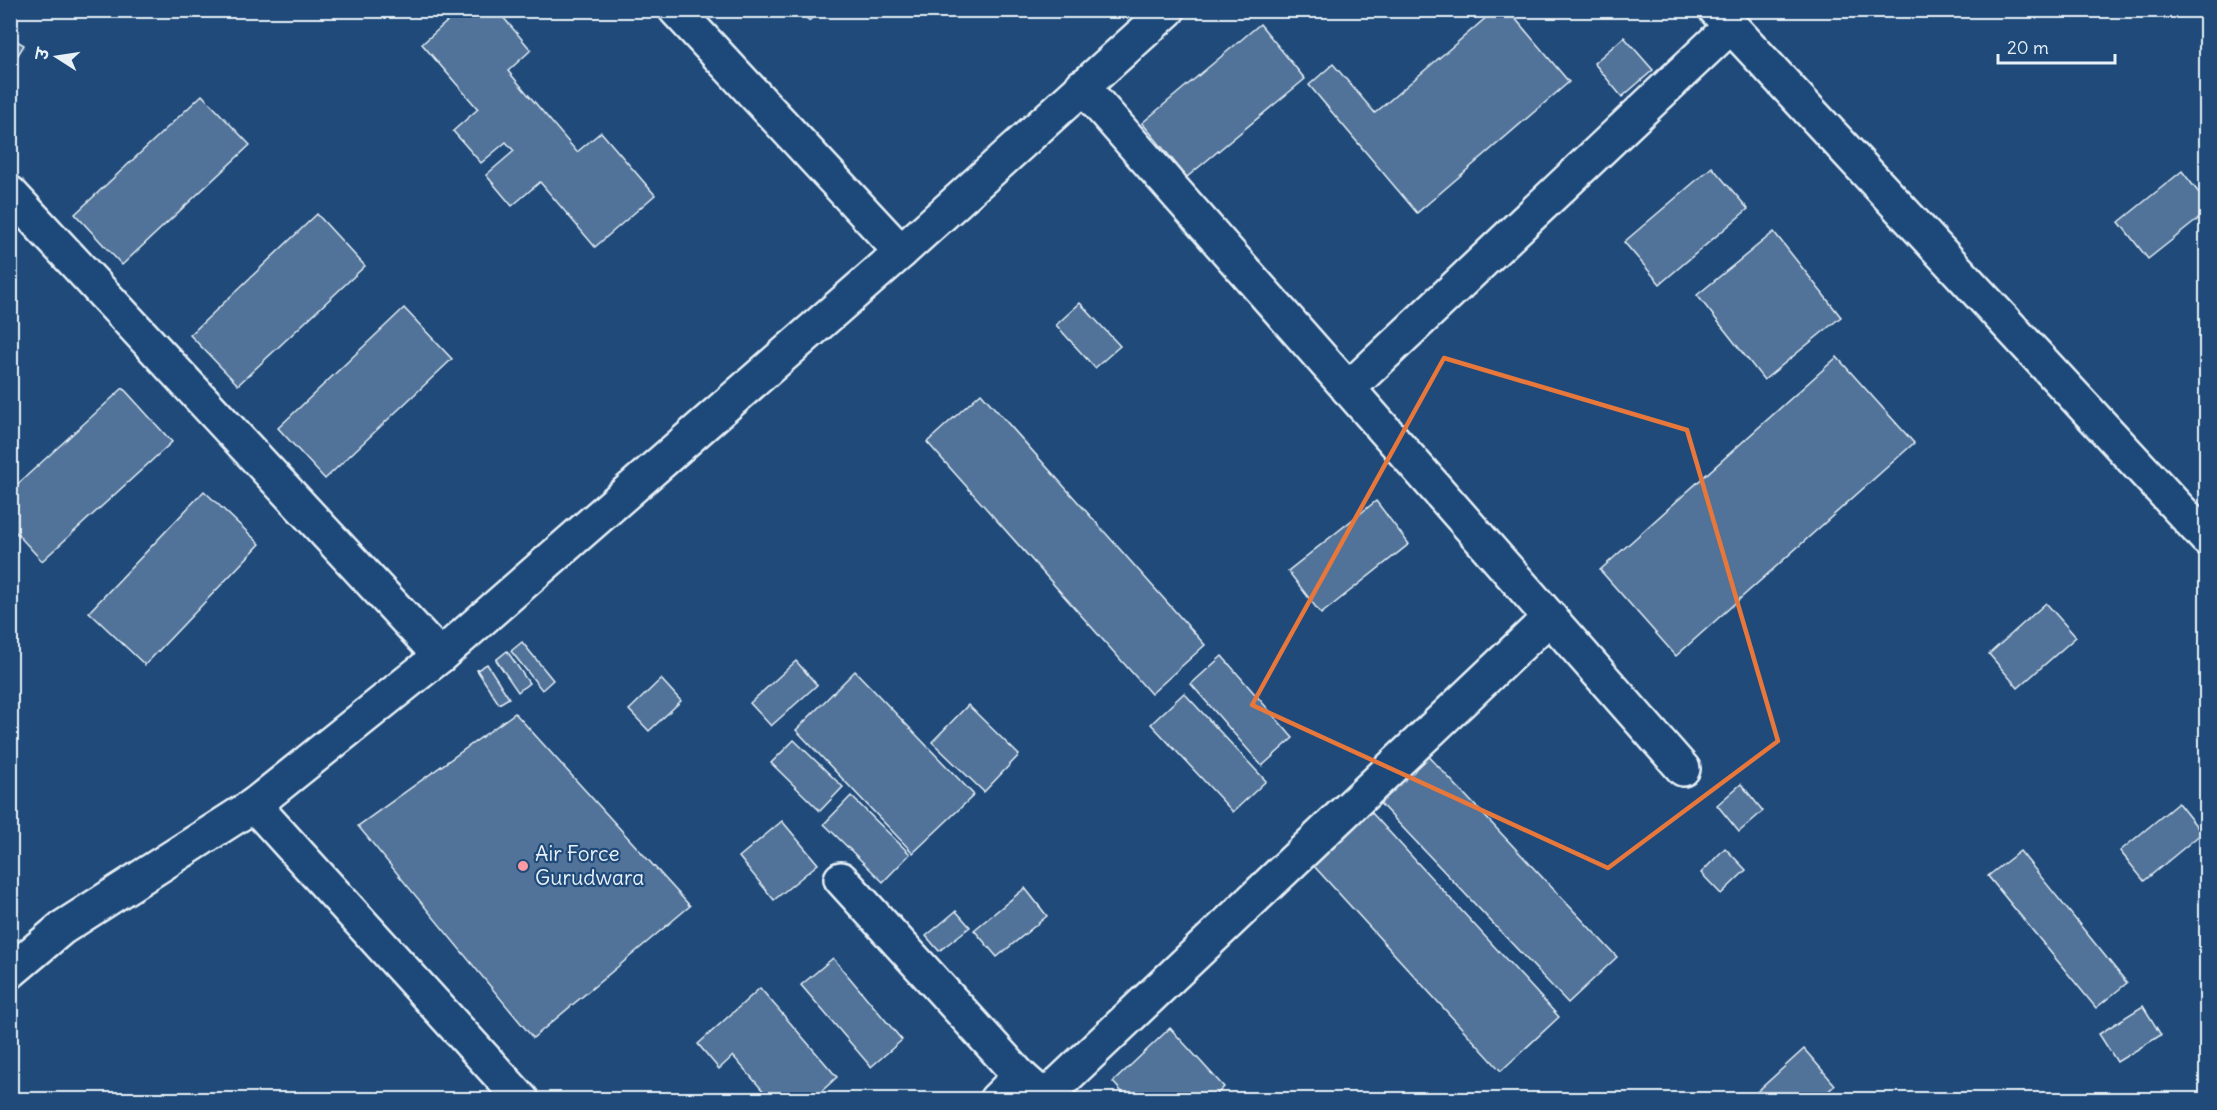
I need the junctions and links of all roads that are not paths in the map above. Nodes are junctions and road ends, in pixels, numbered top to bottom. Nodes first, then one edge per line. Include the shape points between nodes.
1 (676, 10) edge
2 (1168, 10) edge
3 (1723, 19) edge
4 (1082, 86) junction
5 (10, 193) edge
6 (901, 252) junction
7 (1348, 389) junction
8 (2206, 538) edge
9 (1550, 617) junction
10 (440, 656) junction
11 (1683, 769) dead end
12 (254, 805) junction
13 (841, 879) dead end
14 (10, 972) edge
15 (1020, 1076) junction
16 (1046, 1098) edge
17 (522, 1100) edge
18 (996, 1100) edge

1 - 6 street
2 - 4 street
3 - 7 street
3 - 8 street
4 - 6 street
4 - 7 street
5 - 10 street
6 - 10 street
7 - 9 street
9 - 11 street
9 - 16 street
10 - 12 street
12 - 14 street via 62,928
12 - 17 street
13 - 15 street
15 - 16 street
15 - 18 street

